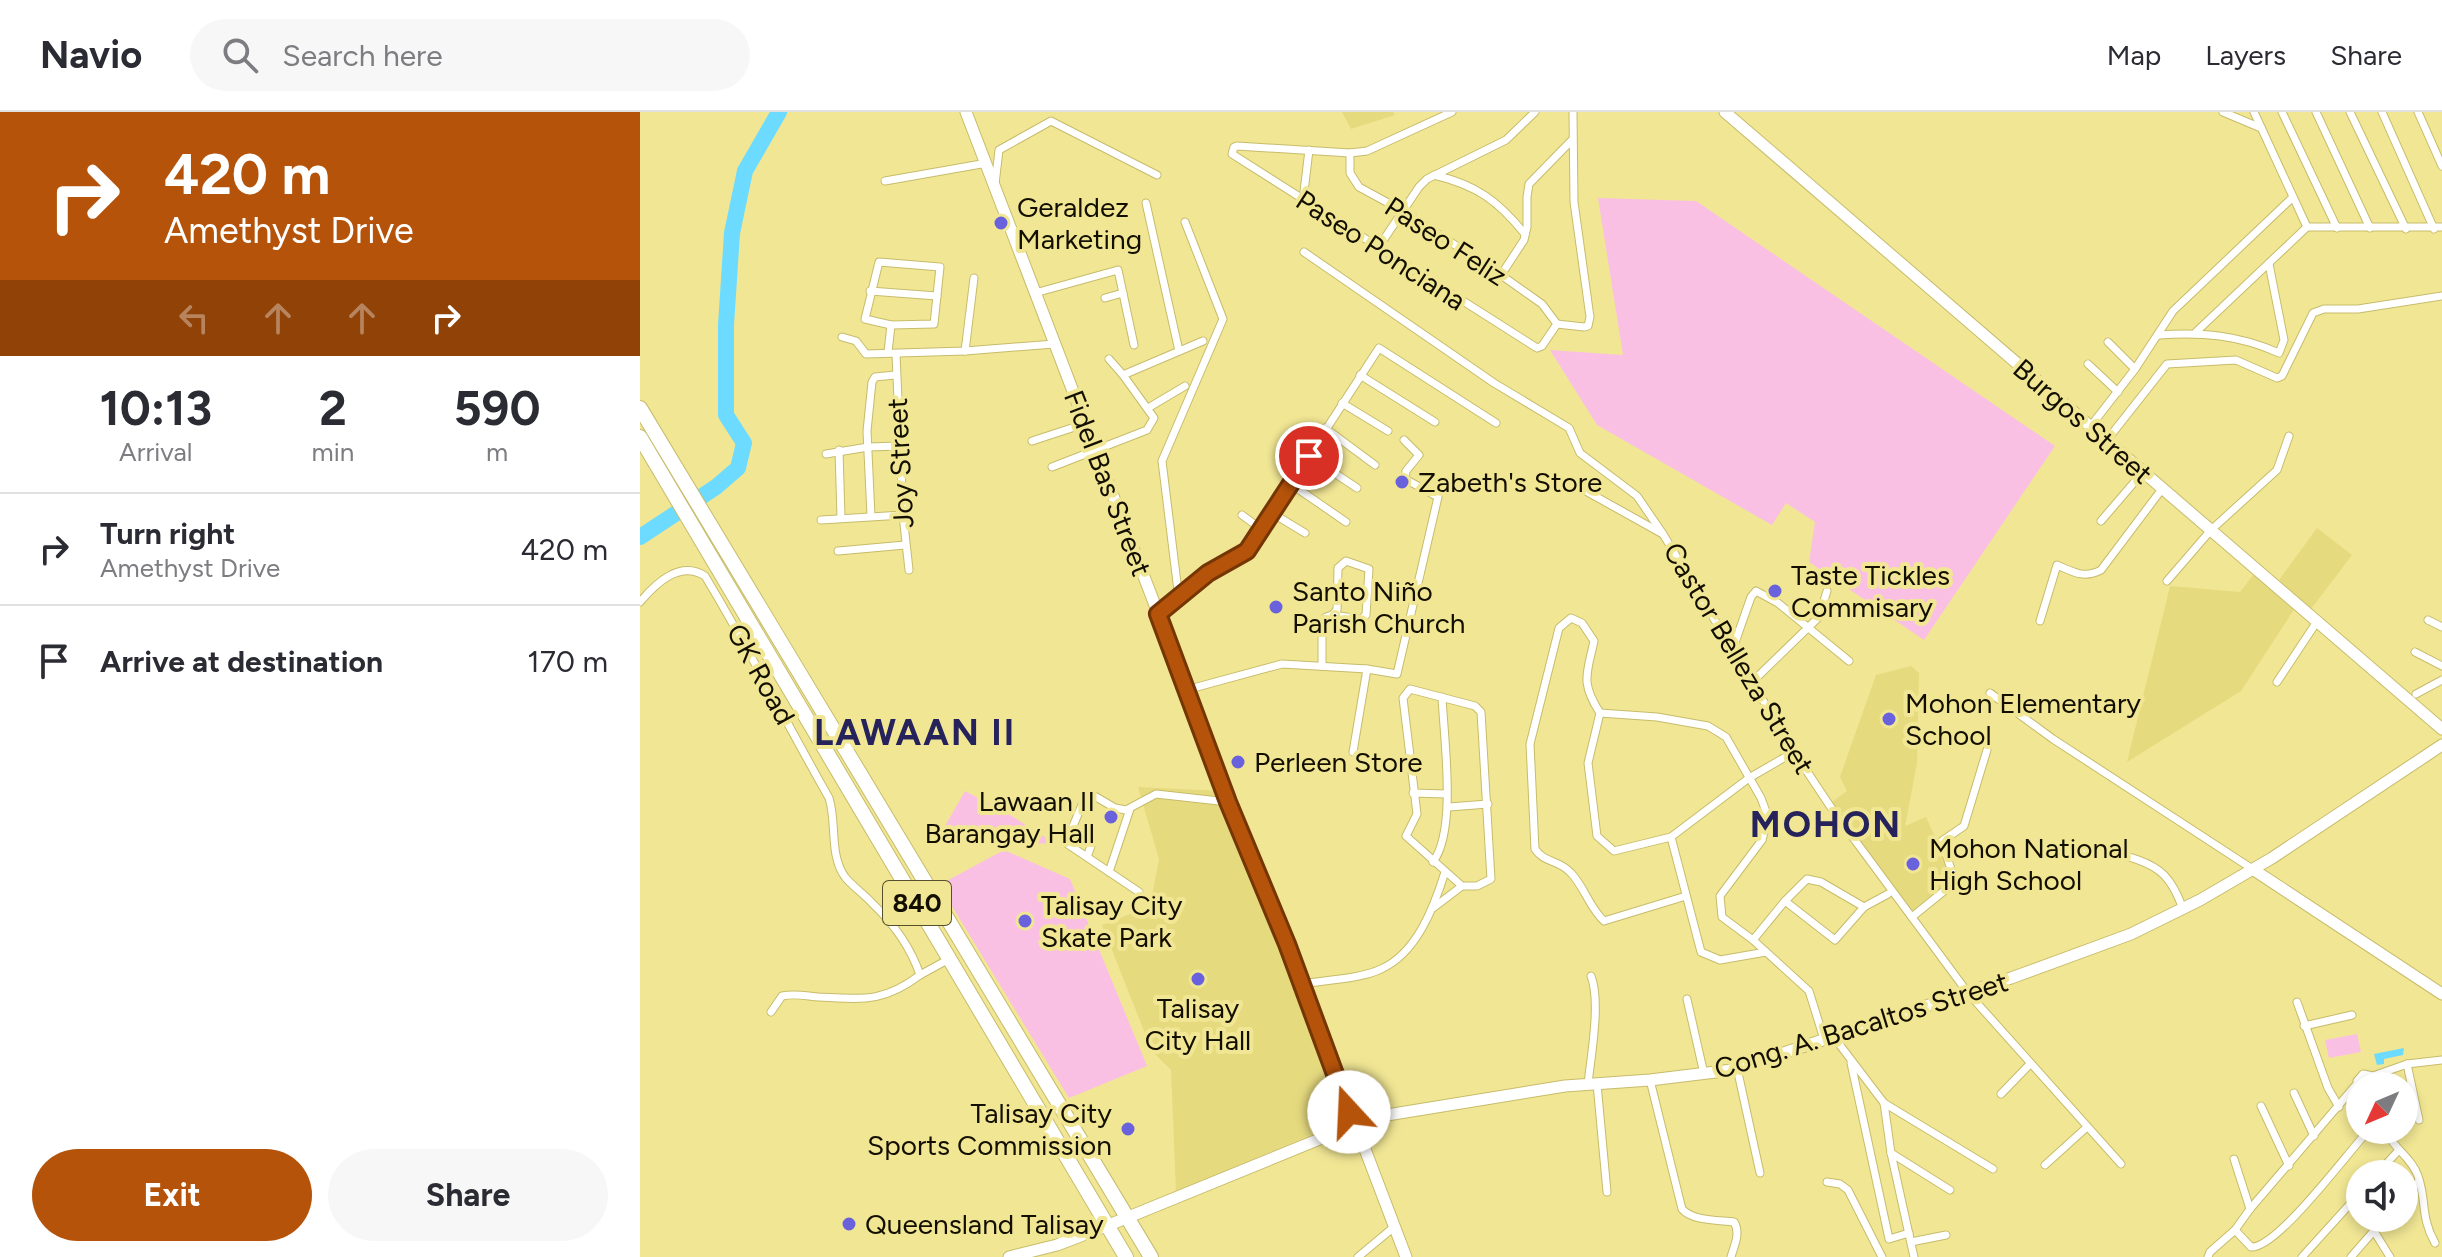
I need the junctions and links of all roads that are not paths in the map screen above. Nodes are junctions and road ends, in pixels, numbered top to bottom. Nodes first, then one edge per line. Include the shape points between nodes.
1 (966, 112) edge
2 (1452, 112) edge
3 (1535, 112) edge
4 (1573, 112) edge
5 (2223, 112) edge
6 (2254, 112) edge
7 (2282, 112) edge
8 (2316, 112) edge
9 (2350, 112) edge
10 (2382, 112) edge
11 (2418, 112) edge
12 (1729, 113) edge
13 (2261, 128) junction
14 (1572, 140) junction
15 (1309, 150) junction
16 (1350, 153) junction
17 (987, 163) junction
18 (2442, 166) edge
19 (1157, 175) dead end
20 (1434, 175) junction
21 (885, 181) dead end
22 (995, 185) junction
23 (2292, 198) junction
24 (1303, 200) junction
25 (1146, 203) dead end
26 (1403, 211) junction
27 (1185, 222) dead end
28 (2307, 227) junction
29 (2337, 228) junction
30 (2370, 228) junction
31 (2438, 228) edge
32 (2406, 229) junction
33 (1525, 234) junction
34 (1378, 248) junction
35 (1304, 252) dead end
36 (2269, 264) junction
37 (1501, 275) junction
38 (974, 278) dead end
39 (870, 291) junction
40 (1035, 293) junction
41 (1123, 293) junction
42 (937, 296) junction
43 (2442, 296) edge
44 (1105, 298) dead end
45 (1557, 324) junction
46 (891, 325) junction
47 (2196, 332) junction
48 (2159, 335) junction
49 (842, 337) dead end
50 (1203, 341) dead end
51 (2108, 342) dead end
52 (1054, 344) junction
53 (1134, 345) dead end
54 (965, 351) junction
55 (1179, 351) junction
56 (892, 353) junction
57 (1109, 359) dead end
58 (2088, 364) dead end
59 (2135, 369) junction
60 (895, 375) junction
61 (1123, 375) junction
62 (1360, 375) junction
63 (1185, 386) dead end
64 (2118, 392) junction
65 (1342, 403) junction
66 (640, 408) edge
67 (1148, 408) junction
68 (1435, 422) dead end
69 (1496, 423) dead end
70 (1084, 424) junction
71 (2090, 427) junction
72 (1325, 428) junction
73 (1388, 431) dead end
74 (2289, 436) dead end
75 (640, 437) edge
76 (1404, 440) dead end
77 (2107, 440) junction
78 (1032, 441) dead end
79 (899, 446) junction
80 (868, 447) junction
81 (1094, 449) junction
82 (839, 450) junction
83 (826, 454) dead end
84 (1309, 456) junction
85 (1375, 465) dead end
86 (1052, 467) dead end
87 (2143, 472) junction
88 (1291, 484) junction
89 (1575, 485) dead end
90 (1357, 488) dead end
91 (2162, 489) junction
92 (1272, 513) junction
93 (903, 515) junction
94 (1242, 515) dead end
95 (871, 516) junction
96 (841, 518) junction
97 (821, 520) dead end
98 (2101, 521) dead end
99 (1346, 522) dead end
100 (1261, 529) junction
101 (2211, 530) junction
102 (1305, 533) dead end
103 (1663, 534) junction
104 (905, 545) junction
105 (838, 551) dead end
106 (909, 570) dead end
107 (2167, 581) dead end
108 (1827, 591) dead end
109 (1179, 599) junction
110 (640, 602) edge
111 (1158, 614) junction
112 (1332, 615) junction
113 (2318, 620) junction
114 (2428, 620) dead end
115 (2040, 621) dead end
116 (1808, 627) junction
117 (2442, 627) edge
118 (1732, 651) junction
119 (2415, 652) dead end
120 (778, 653) junction
121 (1849, 661) dead end
122 (1322, 666) junction
123 (2442, 666) edge
124 (1367, 669) junction
125 (2277, 682) dead end
126 (1751, 683) junction
127 (2441, 683) edge
128 (1186, 690) junction
129 (1990, 693) dead end
130 (2416, 694) dead end
131 (1442, 697) junction
132 (1600, 713) junction
133 (2442, 729) edge
134 (2441, 748) edge
135 (1987, 750) dead end
136 (1353, 752) dead end
137 (1794, 752) junction
138 (1749, 778) junction
139 (1413, 793) junction
140 (1446, 794) junction
141 (1228, 802) junction
142 (1488, 804) junction
143 (1449, 807) junction
144 (1130, 809) junction
145 (1671, 837) junction
146 (1091, 846) dead end
147 (2029, 850) dead end
148 (1087, 857) junction
149 (1433, 862) junction
150 (2254, 870) junction
151 (1109, 872) junction
152 (1445, 872) junction
153 (1462, 886) junction
154 (1139, 892) dead end
155 (1888, 894) dead end
156 (1686, 896) junction
157 (1785, 901) junction
158 (1864, 907) junction
159 (1433, 908) junction
160 (2183, 909) junction
161 (1912, 917) junction
162 (1753, 940) junction
163 (1766, 952) junction
164 (950, 959) junction
165 (920, 975) junction
166 (1591, 976) dead end
167 (1301, 984) junction
168 (1968, 993) junction
169 (2442, 994) edge
170 (1687, 999) dead end
171 (2297, 1002) dead end
172 (771, 1012) dead end
173 (2352, 1015) dead end
174 (2304, 1026) junction
175 (1829, 1037) junction
176 (1851, 1061) junction
177 (2441, 1063) edge
178 (2030, 1064) junction
179 (2407, 1064) junction
180 (1737, 1068) junction
181 (2384, 1072) edge
182 (1704, 1074) junction
183 (1650, 1080) junction
184 (1593, 1084) junction
185 (2294, 1093) dead end
186 (2001, 1094) dead end
187 (2346, 1100) edge
188 (1884, 1103) junction
189 (2261, 1106) dead end
190 (2339, 1107) junction
191 (2419, 1120) dead end
192 (1353, 1125) junction
193 (2087, 1127) junction
194 (2314, 1136) junction
195 (2357, 1144) edge
196 (2394, 1144) edge
197 (2398, 1151) junction
198 (1891, 1153) junction
199 (2234, 1159) dead end
200 (2390, 1160) edge
201 (2121, 1164) dead end
202 (2045, 1165) dead end
203 (2289, 1166) junction
204 (1993, 1169) dead end
205 (1760, 1173) dead end
206 (2419, 1181) joint
207 (1827, 1182) dead end
208 (1950, 1190) dead end
209 (1607, 1192) dead end
210 (2346, 1208) edge
211 (2250, 1209) junction
212 (1127, 1218) junction
213 (1108, 1226) junction
214 (1394, 1227) junction
215 (2235, 1230) junction
216 (2373, 1232) edge
217 (2375, 1232) edge
218 (1946, 1235) dead end
219 (1910, 1237) junction
220 (1889, 1239) junction
221 (1876, 1242) junction
222 (2435, 1243) dead end
223 (1034, 1254) edge
224 (2208, 1256) edge
225 (1009, 1257) edge
226 (1126, 1257) edge
227 (1151, 1257) edge
228 (1358, 1257) edge
229 (1406, 1257) edge
230 (1731, 1257) edge
231 (1882, 1257) edge
232 (1914, 1257) edge
233 (2199, 1257) edge
234 (2302, 1257) edge
235 (2351, 1257) edge
236 (2390, 1257) edge

1 - 17 street, Fidel Bas Street
2 - 16 street via 1367,151
3 - 20 street via 1506,140
4 - 14 street
5 - 13 street
6 - 13 street
7 - 29 street
8 - 30 street
9 - 32 street
10 - 31 street
11 - 18 street
12 - 71 street, Burgos Street
13 - 23 street
14 - 33 street via 1529,184
14 - 45 street via 1574,202 1590,317 1584,327
15 - 16 street
15 - 24 street
15 - 24 street, Paseo Ponciana via 1237,146 1233,151 1234,157
16 - 26 street, Paseo Feliz via 1350,173 1359,187
17 - 21 street
17 - 22 street, Fidel Bas Street
19 - 22 street via 1051,121 999,150
20 - 26 street
20 - 33 street via 1485,193
22 - 40 street, Fidel Bas Street
23 - 28 street
23 - 48 street via 2173,311
24 - 34 street, Paseo Ponciana
25 - 55 street
26 - 34 street
26 - 37 street, Paseo Feliz
27 - 109 street via 1223,319 1162,461
28 - 29 street
28 - 36 street
29 - 30 street
30 - 32 street
31 - 32 street
33 - 37 street
34 - 45 street, Paseo Ponciana via 1534,348 1542,346
35 - 103 street, Castor Belleza Street via 1494,383 1569,428 1580,453 1637,496
36 - 47 street
36 - 47 street via 2284,340 2279,353 2242,338
37 - 45 street, Paseo Feliz via 1542,304
38 - 54 street
39 - 42 street
39 - 42 street via 879,262 940,267
39 - 46 street via 865,319
40 - 41 street via 1118,270
40 - 52 street, Fidel Bas Street
41 - 44 street
41 - 53 street
42 - 46 street via 934,324
43 - 77 street via 2313,313 2277,378 2236,360 2167,364
46 - 56 street, Joy Street
47 - 48 street
48 - 59 street
49 - 56 street via 856,341 866,354
50 - 55 street
51 - 59 street
52 - 54 street
52 - 70 street, Fidel Bas Street
54 - 56 street
55 - 61 street
56 - 60 street, Joy Street
57 - 61 street
58 - 64 street
59 - 64 street
60 - 79 street, Joy Street
60 - 80 street via 872,379
61 - 67 street
62 - 65 street
62 - 68 street
62 - 69 street via 1379,348
63 - 67 street
64 - 71 street
65 - 72 street
65 - 73 street
66 - 120 highway, 840
67 - 81 street via 1154,418 1147,430
70 - 78 street
70 - 81 street, Fidel Bas Street
71 - 77 street, Burgos Street
72 - 84 street
72 - 85 street
74 - 101 street via 2277,470
75 - 120 highway, 840
76 - 124 street via 1419,455 1405,479 1438,497 1397,674
77 - 87 street, Burgos Street
79 - 80 street
79 - 93 street, Joy Street
80 - 82 street
80 - 95 street
81 - 86 street
81 - 111 street, Fidel Bas Street
82 - 83 street
82 - 96 street
84 - 88 street
84 - 90 street
87 - 91 street, Burgos Street
87 - 98 street
88 - 92 street
88 - 99 street
89 - 103 street
91 - 101 street, Burgos Street
91 - 115 street via 2101,570 2079,575 2057,565
92 - 100 street
92 - 102 street
93 - 95 street
93 - 104 street, Joy Street
94 - 100 street
95 - 96 street
96 - 97 street
100 - 109 street via 1247,551 1208,573
101 - 107 street
101 - 113 street, Burgos Street
103 - 118 street, Castor Belleza Street
104 - 105 street
104 - 106 street, Joy Street
108 - 116 street via 1819,617
109 - 111 street
110 - 165 street, GK Road via 655,585 683,570 705,576 829,798 842,871 893,927
111 - 128 street, Fidel Bas Street
112 - 112 street via 1338,605 1341,564 1369,569 1366,615
112 - 122 street via 1322,623
113 - 125 street
113 - 133 street, Burgos Street
114 - 117 street
116 - 118 street via 1754,591
116 - 121 street
116 - 126 street
118 - 126 street, Castor Belleza Street
119 - 123 street
120 - 164 highway, 840
120 - 212 highway, 840
122 - 124 street
122 - 128 street via 1282,664
124 - 136 street
126 - 137 street, Castor Belleza Street
127 - 130 street
128 - 141 street, Fidel Bas Street
129 - 150 street
131 - 139 street via 1413,689 1403,696
131 - 140 street
131 - 142 street via 1481,712
132 - 138 street via 1708,726 1726,737
132 - 145 street via 1588,763 1597,836 1614,851
132 - 156 street via 1587,693 1594,641 1582,623 1571,618 1559,628 1530,744 1535,849 1573,874 1604,921
134 - 150 street, Cong. A. Bacaltos Street
135 - 161 street via 1964,826 1942,841 1955,882
137 - 138 street
137 - 161 street, Castor Belleza Street
138 - 145 street
138 - 162 street via 1768,817 1762,840 1720,896 1722,917
139 - 140 street
139 - 149 street via 1417,814 1406,836
140 - 143 street
141 - 144 street via 1156,794
141 - 167 street, Fidel Bas Street
142 - 143 street
142 - 153 street via 1491,879
143 - 149 street via 1444,842
144 - 148 street via 1086,795 1066,843
144 - 151 street
145 - 156 street
146 - 148 street
147 - 160 street via 2053,847 2129,855 2164,875
148 - 151 street
149 - 152 street
150 - 160 street, Cong. A. Bacaltos Street
150 - 169 street
151 - 154 street
152 - 153 street
152 - 159 street
153 - 159 street
155 - 158 street
156 - 163 street via 1701,952 1720,960
157 - 158 street via 1803,881 1812,879
157 - 158 street via 1835,940
157 - 162 street
159 - 167 street via 1399,957 1384,968
160 - 168 street, Cong. A. Bacaltos Street via 2131,934
161 - 168 street, Castor Belleza Street
162 - 163 street
163 - 175 street via 1809,991
164 - 165 street
164 - 213 highway, 840
165 - 172 street via 877,998 786,995
166 - 184 street
167 - 192 street, Fidel Bas Street
168 - 175 street, Cong. A. Bacaltos Street
168 - 178 street, Castor Belleza Street
170 - 182 street
171 - 174 street
173 - 174 street
174 - 190 street
175 - 176 street
175 - 180 street, Cong. A. Bacaltos Street
176 - 188 street
176 - 220 street
177 - 179 street
178 - 186 street
178 - 193 street, Castor Belleza Street
179 - 181 street
179 - 191 street
180 - 182 street, Cong. A. Bacaltos Street
180 - 205 street
182 - 183 street, Cong. A. Bacaltos Street
183 - 184 street, Cong. A. Bacaltos Street
183 - 230 street via 1682,1209 1685,1214 1734,1222 1737,1235
184 - 192 street, Cong. A. Bacaltos Street via 1437,1106
184 - 209 street
185 - 194 street
187 - 190 street
188 - 198 street
188 - 204 street
189 - 203 street
190 - 194 street
192 - 212 street, Cong. A. Bacaltos Street
192 - 214 street, Fidel Bas Street
193 - 201 street, Castor Belleza Street
193 - 202 street
194 - 203 street
195 - 215 street via 2272,1238 2251,1247
196 - 197 street
197 - 200 street
197 - 206 street
198 - 208 street
198 - 219 street
199 - 211 street
203 - 211 street
206 - 222 street via 2425,1226
207 - 221 street via 1848,1190
210 - 234 street
211 - 215 street
212 - 213 street, Cong. A. Bacaltos Street
212 - 227 highway, 840
213 - 223 street, Cong. A. Bacaltos Street
213 - 226 highway, 840
214 - 228 street
214 - 229 street, Fidel Bas Street
215 - 224 street
216 - 235 street
217 - 236 street
218 - 219 street
219 - 220 street
219 - 232 street
220 - 221 street
221 - 231 street
223 - 225 street, Cong. A. Bacaltos Street
224 - 233 street

